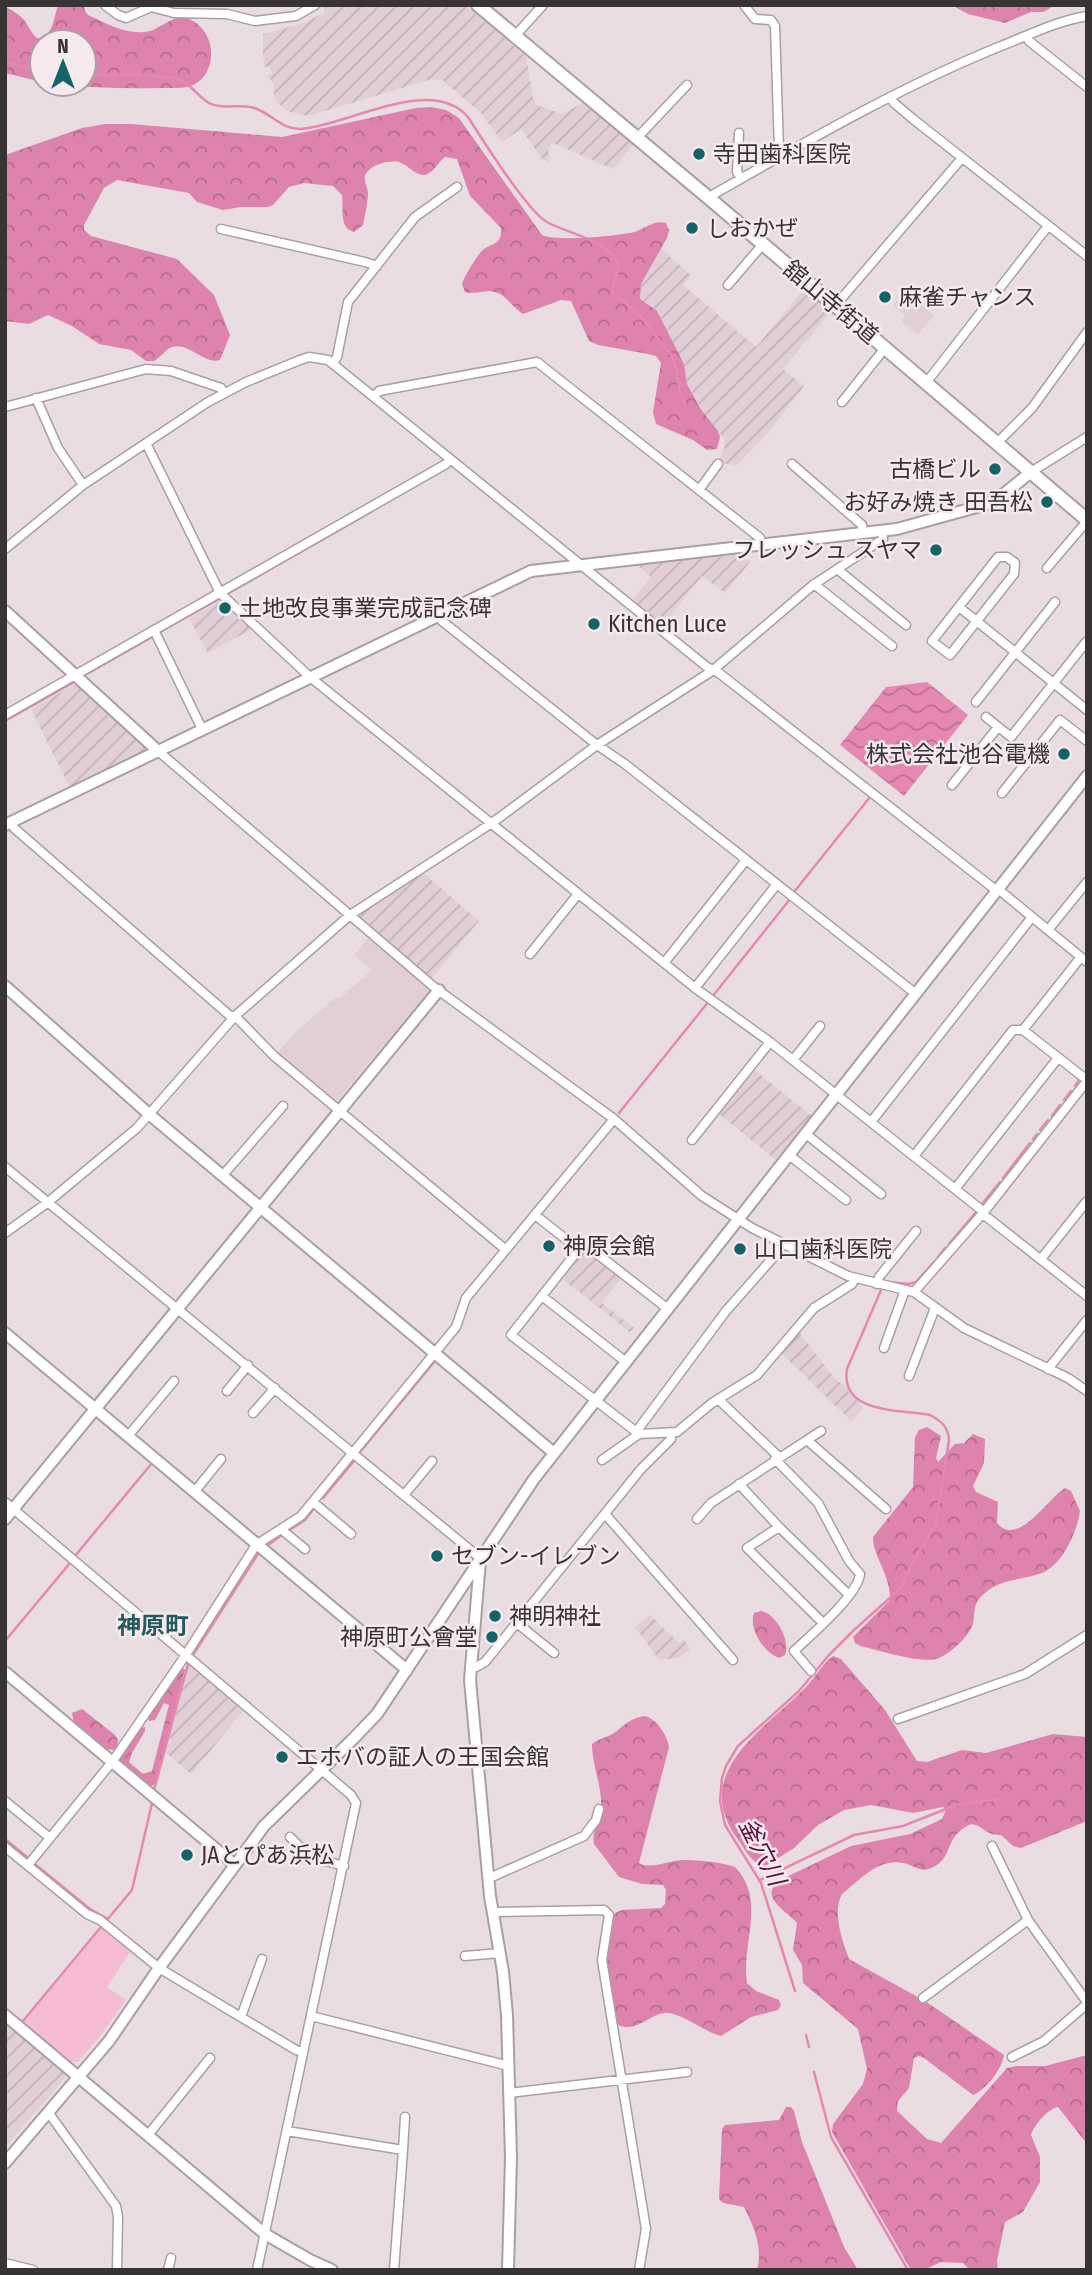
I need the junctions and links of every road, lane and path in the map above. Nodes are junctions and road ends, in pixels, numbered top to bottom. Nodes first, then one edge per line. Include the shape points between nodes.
1 (105, 5) edge
2 (315, 5) edge
3 (478, 5) edge
4 (543, 5) edge
5 (744, 5) edge
6 (1087, 16) edge
7 (515, 36) junction
8 (1027, 36) junction
9 (687, 85) dead end
10 (1087, 87) edge
11 (891, 97) junction
12 (739, 134) dead end
13 (637, 138) junction
14 (781, 156) junction
15 (962, 158) junction
16 (741, 178) junction
17 (457, 187) dead end
18 (710, 199) junction
19 (1048, 226) junction
20 (221, 229) dead end
21 (763, 244) junction
22 (1087, 256) edge
23 (377, 266) junction
24 (728, 285) dead end
25 (835, 306) junction
26 (1087, 331) edge
27 (885, 348) junction
28 (333, 363) junction
29 (926, 383) junction
30 (223, 393) junction
31 (374, 396) junction
32 (36, 398) junction
33 (842, 402) dead end
34 (5, 407) edge
35 (1087, 437) edge
36 (146, 443) junction
37 (997, 443) junction
38 (450, 459) junction
39 (718, 464) dead end
40 (792, 464) dead end
41 (1031, 472) junction
42 (83, 485) junction
43 (699, 490) junction
44 (1087, 520) edge
45 (882, 531) junction
46 (863, 533) junction
47 (760, 544) junction
48 (5, 549) edge
49 (579, 564) junction
50 (1048, 568) dead end
51 (837, 569) junction
52 (814, 584) junction
53 (220, 593) junction
54 (1055, 602) dead end
55 (959, 607) junction
56 (5, 611) edge
57 (439, 615) junction
58 (977, 621) junction
59 (906, 625) dead end
60 (154, 630) junction
61 (1087, 641) edge
62 (892, 646) dead end
63 (1015, 652) junction
64 (713, 670) junction
65 (76, 675) junction
66 (310, 677) junction
67 (1053, 683) junction
68 (976, 702) dead end
69 (1087, 710) edge
70 (5, 715) edge
71 (986, 717) dead end
72 (998, 727) junction
73 (202, 729) junction
74 (1087, 741) edge
75 (597, 745) junction
76 (158, 751) junction
77 (1087, 776) edge
78 (952, 785) dead end
79 (1002, 793) dead end
80 (8, 823) edge
81 (492, 823) junction
82 (746, 860) junction
83 (1087, 881) edge
84 (777, 884) junction
85 (997, 890) junction
86 (578, 894) junction
87 (350, 915) junction
88 (1032, 917) junction
89 (1048, 930) junction
90 (530, 954) dead end
91 (1084, 959) edge
92 (664, 963) junction
93 (5, 986) edge
94 (695, 988) junction
95 (439, 990) junction
96 (916, 994) junction
97 (233, 1017) junction
98 (820, 1026) dead end
99 (1023, 1030) junction
100 (770, 1042) junction
101 (1058, 1058) junction
102 (793, 1060) junction
103 (1087, 1081) edge
104 (836, 1094) junction
105 (282, 1106) dead end
106 (340, 1111) junction
107 (150, 1115) junction
108 (614, 1119) junction
109 (871, 1122) junction
110 (806, 1134) junction
111 (692, 1140) dead end
112 (789, 1154) junction
113 (914, 1156) junction
114 (5, 1167) edge
115 (223, 1175) junction
116 (955, 1189) junction
117 (881, 1194) dead end
118 (846, 1200) dead end
119 (1087, 1202) edge
120 (47, 1203) junction
121 (261, 1207) junction
122 (983, 1213) junction
123 (535, 1215) junction
124 (738, 1220) junction
125 (916, 1231) dead end
126 (5, 1233) edge
127 (783, 1243) junction
128 (583, 1244) junction
129 (506, 1250) junction
130 (1041, 1259) junction
131 (855, 1278) junction
132 (877, 1284) junction
133 (910, 1291) junction
134 (542, 1296) junction
135 (1087, 1296) edge
136 (178, 1308) junction
137 (935, 1308) junction
138 (668, 1309) junction
139 (1087, 1320) edge
140 (5, 1333) edge
141 (884, 1348) dead end
142 (435, 1352) junction
143 (626, 1362) junction
144 (248, 1365) junction
145 (1048, 1369) junction
146 (909, 1376) dead end
147 (174, 1381) dead end
148 (275, 1388) junction
149 (227, 1391) dead end
150 (1087, 1391) edge
151 (718, 1399) junction
152 (596, 1401) junction
153 (96, 1409) junction
154 (253, 1413) dead end
155 (821, 1431) dead end
156 (638, 1433) junction
157 (671, 1433) junction
158 (128, 1436) junction
159 (807, 1440) junction
160 (353, 1452) junction
161 (554, 1453) junction
162 (777, 1458) junction
163 (221, 1459) dead end
164 (602, 1460) dead end
165 (432, 1461) dead end
166 (739, 1484) junction
167 (195, 1491) junction
168 (404, 1495) junction
169 (313, 1502) junction
170 (9, 1506) edge
171 (886, 1509) dead end
172 (605, 1514) junction
173 (697, 1518) dead end
174 (5, 1519) edge
175 (779, 1527) junction
176 (281, 1529) junction
177 (351, 1534) dead end
178 (256, 1545) junction
179 (305, 1549) dead end
180 (480, 1558) junction
181 (849, 1595) junction
182 (823, 1623) junction
183 (518, 1624) junction
184 (1087, 1636) edge
185 (554, 1653) dead end
186 (185, 1656) junction
187 (733, 1660) dead end
188 (470, 1667) junction
189 (407, 1670) junction
190 (811, 1671) dead end
191 (5, 1672) edge
192 (898, 1719) dead end
193 (112, 1762) junction
194 (321, 1770) junction
195 (5, 1801) edge
196 (599, 1809) dead end
197 (290, 1837) dead end
198 (50, 1838) junction
199 (992, 1846) dead end
200 (5, 1847) edge
201 (28, 1865) junction
202 (235, 1866) junction
203 (344, 1866) junction
204 (488, 1876) junction
205 (492, 1912) junction
206 (1028, 1920) junction
207 (500, 1954) junction
208 (465, 1956) dead end
209 (262, 1959) dead end
210 (159, 1968) junction
211 (923, 1998) dead end
212 (1087, 2003) edge
213 (5, 2015) edge
214 (311, 2016) junction
215 (241, 2017) junction
216 (303, 2052) junction
217 (1012, 2057) dead end
218 (210, 2058) dead end
219 (509, 2066) junction
220 (687, 2072) dead end
221 (79, 2077) junction
222 (622, 2080) junction
223 (509, 2094) junction
224 (48, 2112) junction
225 (405, 2117) dead end
226 (287, 2131) junction
227 (148, 2135) junction
228 (402, 2150) junction
229 (5, 2163) edge
230 (265, 2234) junction
231 (171, 2258) dead end
232 (5, 2263) edge
233 (33, 2270) edge
234 (117, 2270) edge
235 (168, 2270) edge
236 (257, 2270) edge
237 (332, 2270) edge
238 (394, 2270) edge
239 (508, 2270) edge
240 (639, 2270) edge

1 - 2 street via 122,17 151,7 255,21 296,16
3 - 7 main road, 舘山寺街道
4 - 7 street
5 - 14 street via 755,19 771,20 775,26
6 - 8 street
7 - 13 main road, 舘山寺街道
8 - 10 street
8 - 11 street via 942,70
9 - 13 street
11 - 14 street
11 - 15 street
12 - 16 street via 737,172
13 - 18 main road, 舘山寺街道
14 - 16 street
15 - 19 street
15 - 25 street
16 - 18 street
17 - 23 street via 415,217
18 - 21 main road, 舘山寺街道
19 - 22 street
19 - 29 street
20 - 23 street
21 - 24 street
21 - 25 main road, 舘山寺街道
23 - 28 street via 348,302
25 - 27 main road, 舘山寺街道
26 - 37 street via 1032,408
27 - 29 main road, 舘山寺街道
27 - 33 street
28 - 30 street via 319,357 300,360
28 - 31 street
29 - 37 main road, 舘山寺街道
30 - 32 street via 221,388 172,371 146,369
30 - 36 street
31 - 38 street
31 - 43 street via 379,391 537,362
32 - 34 street
32 - 42 street via 58,448
35 - 41 street
36 - 42 street
36 - 53 street
37 - 41 main road, 舘山寺街道
38 - 49 street
38 - 53 street
39 - 43 street
40 - 46 street via 862,526
41 - 44 main road, 舘山寺街道
41 - 45 street via 984,505
42 - 48 street
43 - 47 street via 760,538
44 - 50 street
45 - 46 street
45 - 51 street via 883,539
46 - 47 street
47 - 49 street
49 - 57 street via 531,571
49 - 64 street
51 - 52 street
51 - 59 street
52 - 62 street
52 - 64 street
53 - 60 street
53 - 66 street
54 - 63 street
55 - 58 street
55 - 58 street via 932,641 950,655
55 - 58 street via 998,557 1015,563 1014,574
56 - 65 street
57 - 66 street
57 - 75 street
58 - 63 street
60 - 65 street
60 - 73 street
61 - 67 street
63 - 67 street
63 - 68 street
64 - 75 street
64 - 85 street
65 - 70 street
65 - 76 street
66 - 73 street
66 - 81 street
67 - 69 street
67 - 72 street via 1011,737
71 - 72 street
72 - 78 street
73 - 76 street
74 - 79 street via 1060,720
75 - 81 street
75 - 82 street
76 - 80 street
76 - 87 street
77 - 85 street
80 - 97 street
81 - 86 street
81 - 87 street
82 - 84 street
82 - 92 street
83 - 89 street
84 - 94 street
84 - 96 street
85 - 88 street
85 - 96 street
86 - 90 street
86 - 92 street
87 - 95 street
87 - 97 street
88 - 89 street
88 - 109 street
89 - 91 street
91 - 99 street
92 - 94 street
93 - 107 street
94 - 100 street
95 - 106 street
95 - 108 street
96 - 104 street
97 - 106 street
97 - 107 street
98 - 102 street
99 - 101 street
99 - 113 street via 1013,1030
100 - 102 street
100 - 111 street
101 - 103 street
101 - 116 street
102 - 104 street
103 - 122 street
104 - 109 street
104 - 110 street
105 - 115 street
106 - 121 street
106 - 129 street
107 - 115 street
107 - 120 street
108 - 123 street
108 - 124 street via 697,1193
109 - 113 street
110 - 112 street
110 - 117 street
112 - 118 street
112 - 124 street
113 - 116 street
114 - 120 street
115 - 121 street
116 - 122 street
119 - 130 street
120 - 126 street
120 - 136 street
121 - 136 street
121 - 142 street
122 - 130 street
122 - 133 street
123 - 128 street via 567,1240
123 - 129 street
124 - 127 street
124 - 138 street
125 - 132 street
127 - 131 street
127 - 156 street via 726,1311
128 - 134 street
128 - 138 street
129 - 142 street via 466,1298 456,1327
130 - 135 street
131 - 132 street
131 - 151 street via 814,1308 757,1375
132 - 133 street
133 - 137 street
133 - 141 street
134 - 143 street
134 - 152 street via 511,1335
136 - 144 street
136 - 153 street
137 - 145 street via 973,1333
137 - 146 street
138 - 143 street
139 - 145 street
140 - 153 street
142 - 160 street
142 - 161 street
143 - 152 street
144 - 148 street
144 - 149 street
145 - 150 street
147 - 158 street
148 - 154 street
148 - 160 street
151 - 157 street
151 - 162 street
152 - 156 street
152 - 161 street
153 - 158 street
153 - 170 street
155 - 159 street
156 - 157 street
156 - 164 street
157 - 172 street via 671,1439
158 - 167 street
159 - 162 street
159 - 171 street
160 - 168 street
160 - 169 street
161 - 180 street
162 - 166 street
162 - 181 street via 818,1503 859,1571 859,1581
163 - 167 street
165 - 168 street
166 - 173 street
166 - 175 street
167 - 178 street
168 - 180 street
169 - 176 street
169 - 177 street
170 - 174 street
170 - 186 street
172 - 183 street
172 - 187 street
175 - 181 street
175 - 182 street via 747,1548
176 - 178 street
176 - 179 street
178 - 186 street
178 - 189 street
180 - 188 street
180 - 189 street
181 - 182 street
182 - 190 street via 794,1651
183 - 185 street
183 - 188 street via 485,1662
184 - 192 street via 1025,1674
186 - 193 street
186 - 194 street
188 - 204 street
189 - 194 street via 369,1723
191 - 193 street
193 - 198 street
193 - 202 street
194 - 202 street via 273,1816
194 - 203 street via 356,1803
195 - 198 street
196 - 204 street via 584,1836
197 - 203 street via 310,1857
198 - 201 street
199 - 206 street
200 - 201 street
201 - 210 street
202 - 210 street
203 - 214 street
204 - 205 street
205 - 207 street
205 - 222 street via 604,1910 609,1915 602,1960
206 - 211 street
206 - 212 street
207 - 208 street
207 - 219 street
209 - 215 street
210 - 215 street
210 - 221 street
212 - 217 street via 1044,2041
213 - 221 street
214 - 216 street
214 - 219 street
215 - 216 street
216 - 226 street
218 - 227 street
219 - 223 street
220 - 222 street
221 - 224 street
221 - 227 street
222 - 223 street
222 - 240 street via 646,2229
223 - 239 street
224 - 229 street
224 - 234 street via 116,2206
225 - 228 street
226 - 228 street
226 - 230 street
227 - 230 street
228 - 238 street
230 - 236 street
230 - 237 street
231 - 235 street
232 - 233 street

